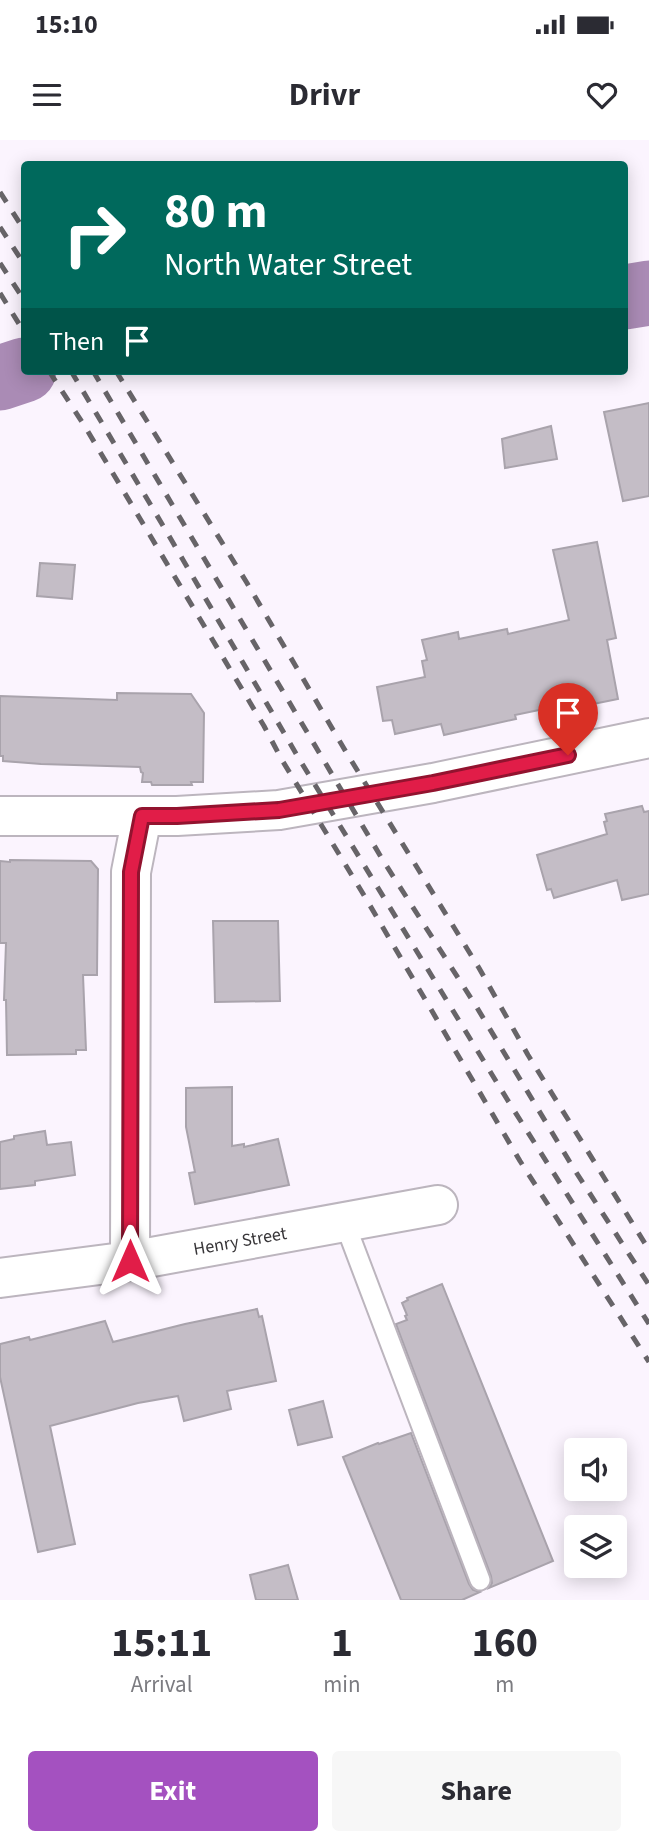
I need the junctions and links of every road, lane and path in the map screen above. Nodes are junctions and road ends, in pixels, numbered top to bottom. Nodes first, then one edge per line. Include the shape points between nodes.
1 (649, 738) edge
2 (0, 816) edge
3 (142, 816) junction
4 (438, 1205) dead end
5 (344, 1221) junction
6 (130, 1261) junction
7 (0, 1278) edge
8 (480, 1580) dead end

1 - 3 street via 279,810
2 - 3 street
3 - 6 street via 131,872
4 - 5 street, Henry Street
5 - 6 street, Henry Street
5 - 8 lane
6 - 7 street, Henry Street

